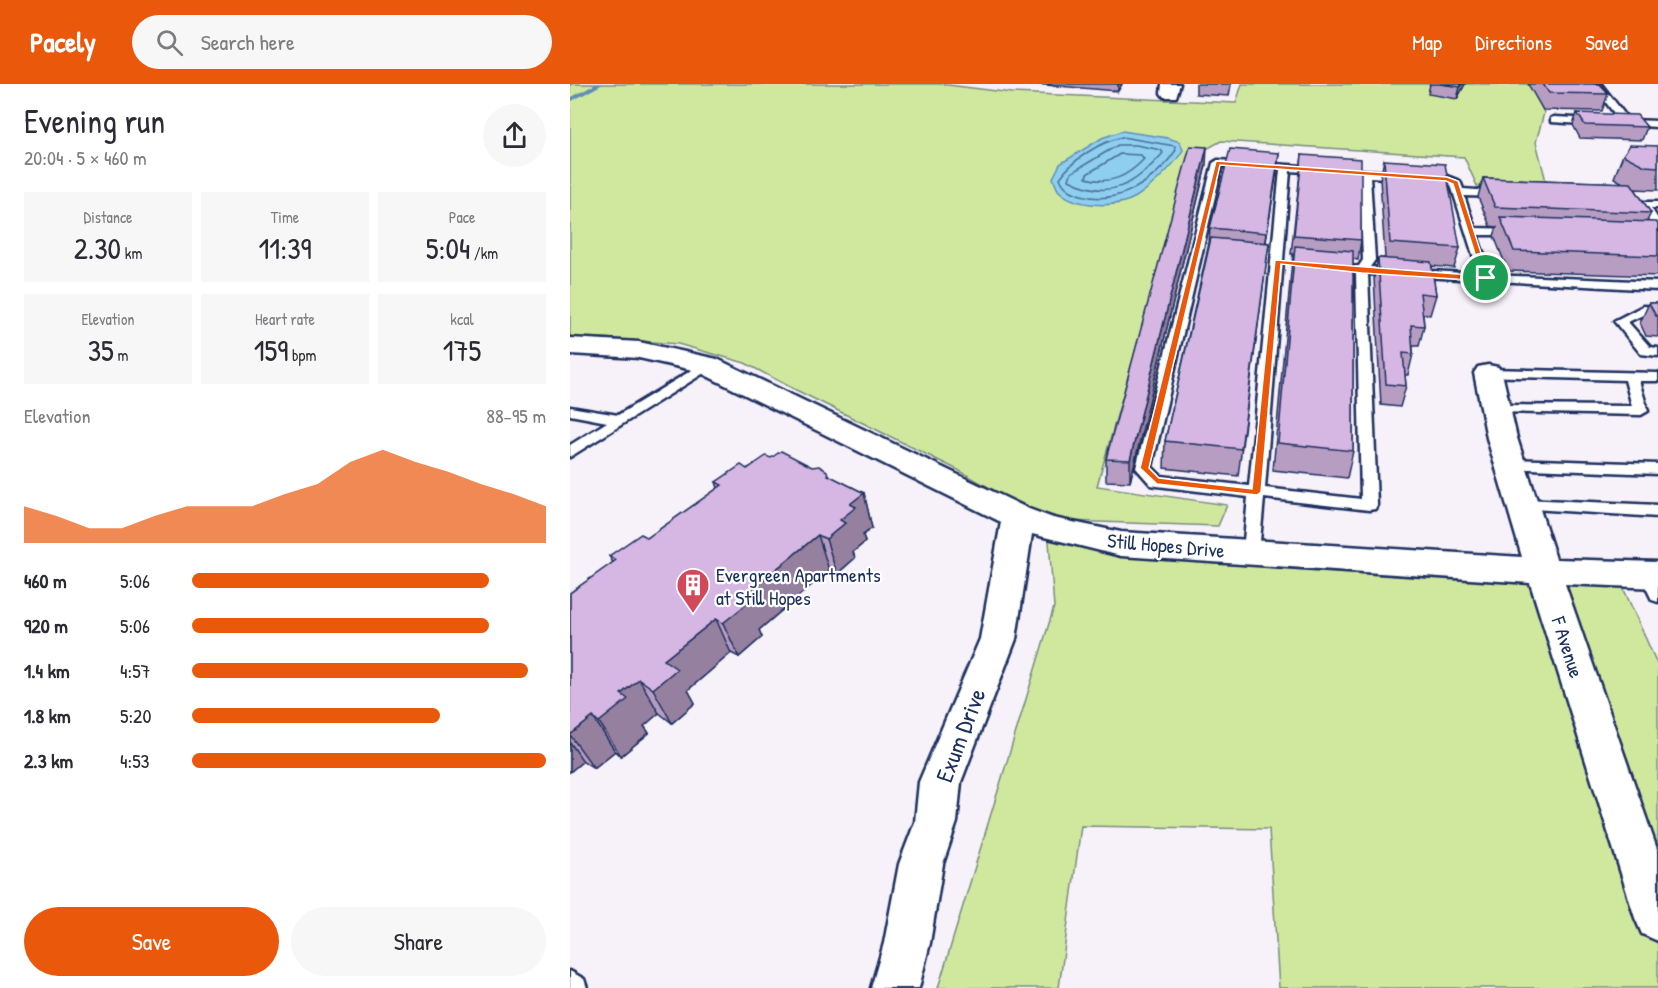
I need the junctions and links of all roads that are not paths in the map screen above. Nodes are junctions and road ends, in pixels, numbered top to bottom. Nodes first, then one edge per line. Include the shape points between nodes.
1 (1596, 84) edge
2 (1554, 120) dead end
3 (1602, 122) edge
4 (1614, 123) edge
5 (1626, 123) junction
6 (1658, 124) edge
7 (1286, 168) junction
8 (1365, 173) junction
9 (1458, 192) junction
10 (1514, 194) edge
11 (1658, 205) edge
12 (1658, 227) edge
13 (1470, 231) junction
14 (1528, 233) edge
15 (1341, 268) edge
16 (1362, 270) junction
17 (1486, 278) junction
18 (1658, 286) edge
19 (1658, 311) edge
20 (570, 346) edge
21 (1658, 352) edge
22 (707, 365) junction
23 (1488, 373) joint
24 (1630, 375) junction
25 (1658, 376) edge
26 (1496, 408) junction
27 (570, 411) edge
28 (621, 420) junction
29 (570, 452) edge
30 (1511, 465) junction
31 (1658, 469) edge
32 (1257, 492) junction
33 (1523, 504) junction
34 (1658, 511) edge
35 (1018, 517) junction
36 (1251, 552) junction
37 (1543, 571) junction
38 (1655, 582) edge
39 (1658, 918) edge
40 (570, 983) edge
41 (575, 988) edge
42 (896, 988) edge

1 - 5 lane
2 - 3 lane
4 - 5 lane
5 - 6 lane
7 - 8 lane
7 - 32 lane
7 - 32 lane via 1218,163 1202,256 1144,468 1157,481
8 - 9 lane via 1447,179 1456,183
8 - 16 lane via 1370,260
9 - 10 lane
9 - 13 lane
11 - 12 lane via 1639,203
13 - 14 lane
13 - 17 lane
15 - 16 lane
16 - 17 lane
16 - 32 lane via 1368,505
17 - 18 lane
19 - 21 lane via 1642,310 1620,321 1646,351
20 - 22 street, Still Hopes Drive via 632,347
22 - 28 lane
22 - 35 street, Still Hopes Drive
23 - 24 lane
23 - 26 street, F Avenue
24 - 25 lane
24 - 26 lane via 1641,411
26 - 30 street, F Avenue
27 - 28 lane
28 - 29 lane
30 - 31 lane
30 - 33 street, F Avenue
32 - 36 lane
33 - 34 lane
33 - 37 street, F Avenue
35 - 36 street, Still Hopes Drive via 1048,528 1121,544
35 - 42 street, Exum Drive via 998,639 940,782 936,822 921,864
36 - 37 street, Still Hopes Drive
37 - 38 street, Still Hopes Drive
37 - 39 street, F Avenue
40 - 41 lane

